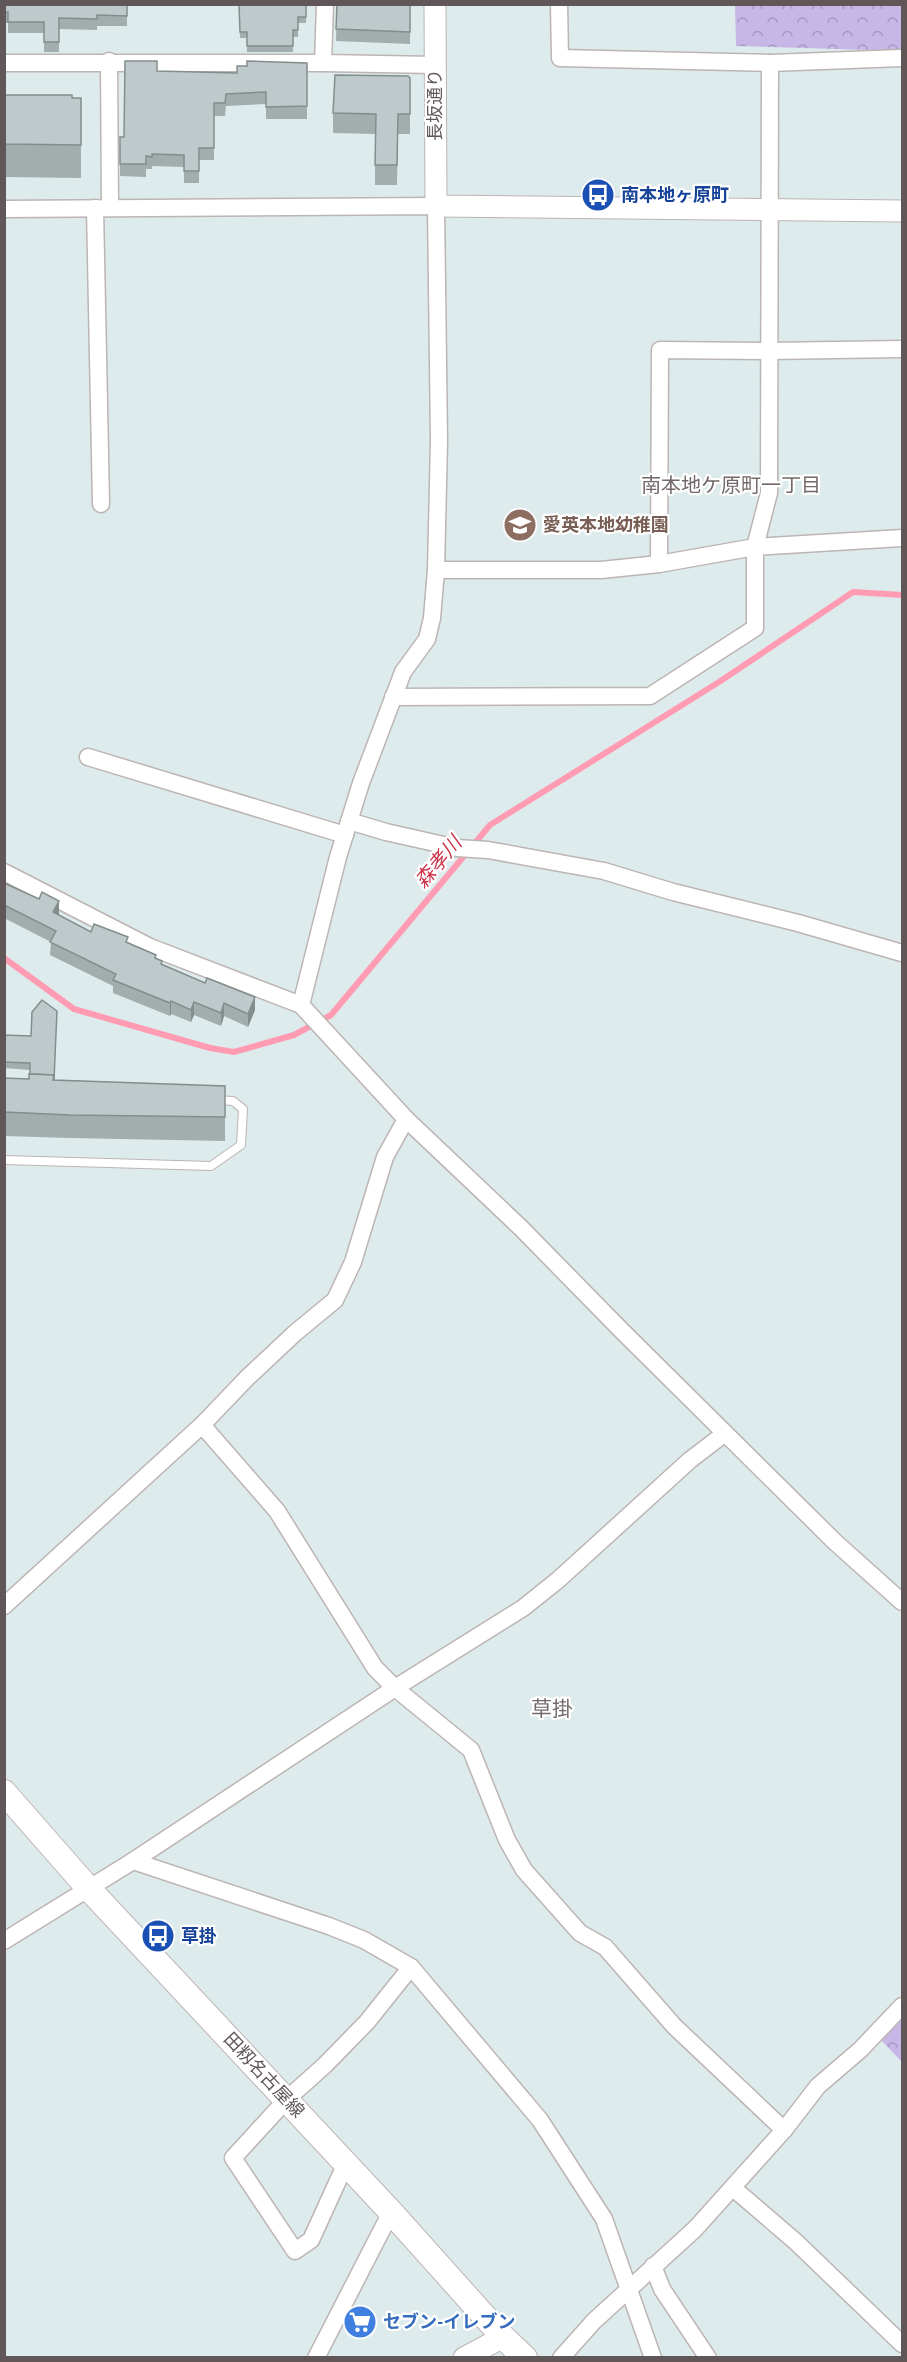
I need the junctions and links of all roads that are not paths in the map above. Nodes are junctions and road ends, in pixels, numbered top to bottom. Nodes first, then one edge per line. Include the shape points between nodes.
1 (325, 4) edge
2 (435, 4) edge
3 (559, 4) edge
4 (903, 58) edge
5 (109, 61) junction
6 (4, 63) edge
7 (323, 63) junction
8 (771, 63) junction
9 (435, 65) junction
10 (436, 207) junction
11 (103, 208) junction
12 (4, 209) edge
13 (769, 211) junction
14 (903, 212) edge
15 (903, 349) edge
16 (769, 351) junction
17 (101, 504) dead end
18 (903, 538) edge
19 (755, 547) junction
20 (659, 564) junction
21 (436, 570) junction
22 (393, 698) junction
23 (88, 757) dead end
24 (347, 828) junction
25 (4, 872) edge
26 (903, 953) edge
27 (305, 1009) junction
28 (210, 1100) edge
29 (406, 1119) junction
30 (4, 1160) edge
31 (202, 1425) junction
32 (724, 1434) junction
33 (903, 1602) edge
34 (4, 1606) edge
35 (395, 1688) junction
36 (4, 1791) edge
37 (133, 1861) junction
38 (89, 1889) junction
39 (4, 1941) edge
40 (411, 1967) junction
41 (903, 2006) edge
42 (287, 2099) junction
43 (784, 2130) junction
44 (346, 2163) junction
45 (733, 2188) junction
46 (391, 2212) junction
47 (653, 2266) junction
48 (627, 2290) junction
49 (503, 2337) junction
50 (903, 2344) edge
51 (316, 2358) edge
52 (464, 2358) edge
53 (525, 2358) edge
54 (561, 2358) edge
55 (653, 2358) edge
56 (708, 2358) edge

1 - 7 street
2 - 9 street, 長坂通り
3 - 8 street via 560,58
4 - 8 street
5 - 6 street
5 - 7 street
5 - 11 street
7 - 9 street
8 - 13 street
9 - 10 street, 長坂通り
10 - 11 street
10 - 13 street
10 - 21 street
11 - 12 street
11 - 17 street
13 - 14 street
13 - 16 street
15 - 16 street
16 - 19 street via 769,493
16 - 20 street via 660,351
18 - 19 street
19 - 20 street
19 - 22 street via 755,628 650,696
20 - 21 street via 601,570
21 - 22 street via 427,639 404,672
22 - 24 street
23 - 24 street
24 - 26 street via 604,871
24 - 27 street
25 - 27 street via 150,946
27 - 29 street
28 - 30 lane via 232,1101 243,1110 241,1145 211,1166
29 - 31 street via 385,1157 353,1262 335,1300 247,1378
29 - 32 street via 521,1228
31 - 34 street
31 - 35 street via 277,1511 375,1668
32 - 33 street
32 - 35 street via 523,1608
35 - 37 street
35 - 43 street via 471,1750 507,1840 524,1870 580,1934 605,1947 674,2026
36 - 38 main road, 田籾名古屋線
37 - 38 street
37 - 40 street via 329,1926 364,1940
38 - 39 street
38 - 42 main road, 田籾名古屋線
40 - 42 street via 367,2022
40 - 48 street via 540,2120 604,2219
41 - 43 street via 818,2086
42 - 44 main road, 田籾名古屋線
42 - 44 street via 233,2158 295,2251 311,2240
43 - 45 street
44 - 46 main road, 田籾名古屋線
45 - 47 street via 696,2229
45 - 50 street
46 - 49 main road, 田籾名古屋線
46 - 51 street
47 - 48 street
47 - 56 street via 662,2289
48 - 54 street
48 - 55 street
49 - 52 street
49 - 53 main road, 田籾名古屋線

